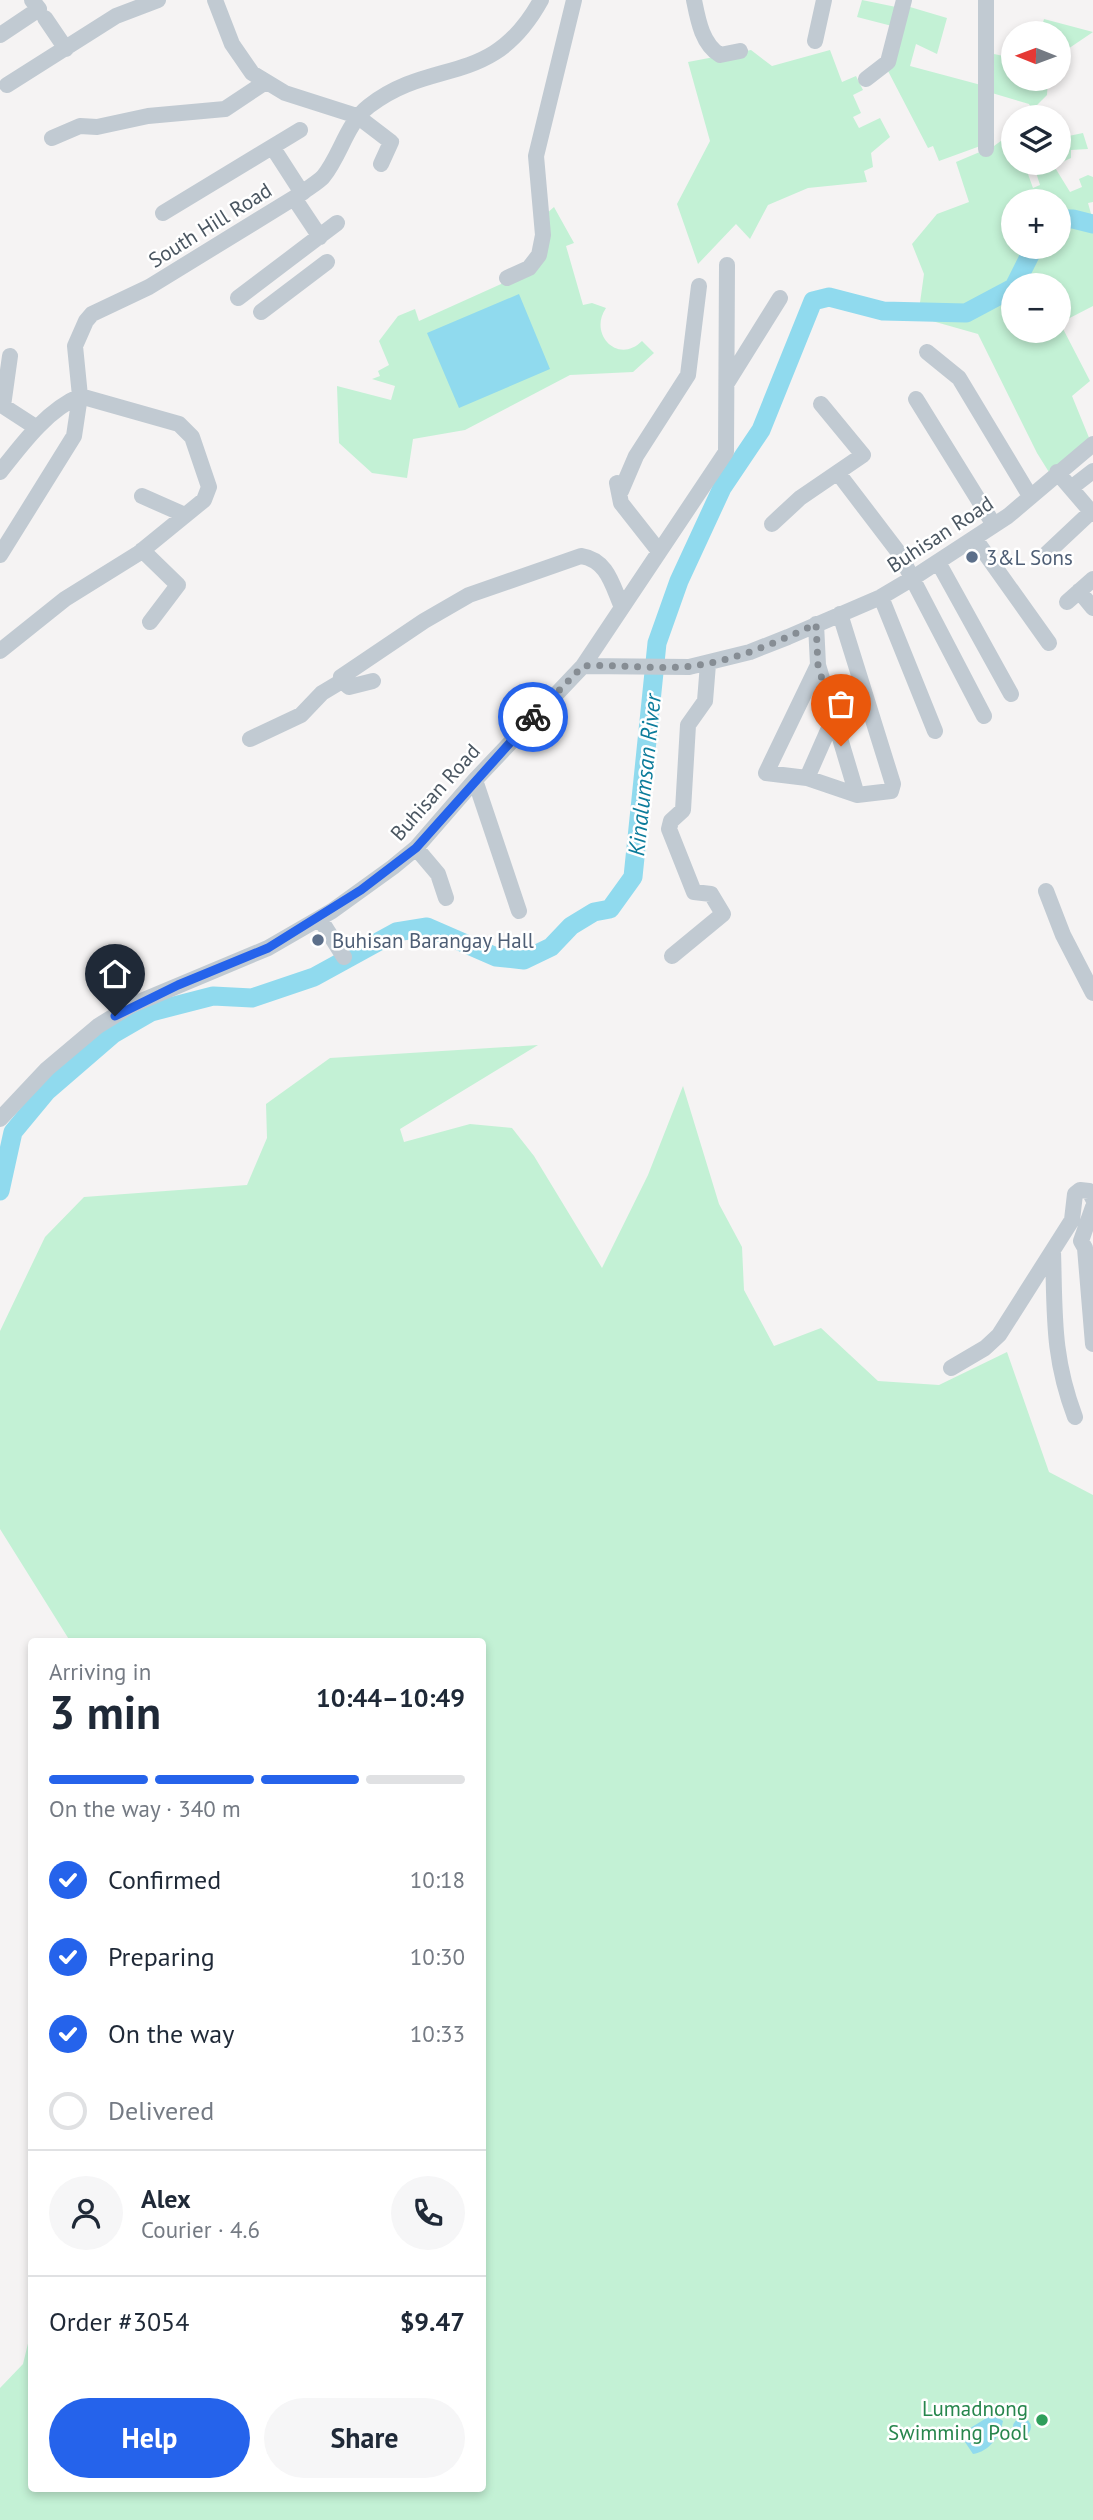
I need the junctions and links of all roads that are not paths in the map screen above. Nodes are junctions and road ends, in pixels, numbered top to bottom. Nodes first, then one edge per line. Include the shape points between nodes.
1 (32, 0) edge
2 (158, 0) edge
3 (215, 0) edge
4 (541, 0) edge
5 (574, 0) edge
6 (694, 0) edge
7 (824, 0) edge
8 (904, 0) edge
9 (986, 0) edge
10 (46, 18) dead end
11 (0, 35) edge
12 (815, 41) dead end
13 (66, 49) junction
14 (740, 51) dead end
15 (866, 79) dead end
16 (264, 83) junction
17 (7, 85) dead end
18 (357, 116) junction
19 (300, 130) dead end
20 (52, 138) dead end
21 (273, 148) junction
22 (986, 149) dead end
23 (381, 164) dead end
24 (298, 195) junction
25 (163, 213) dead end
26 (337, 223) dead end
27 (320, 237) junction
28 (291, 259) junction
29 (327, 262) dead end
30 (727, 265) dead end
31 (304, 278) junction
32 (507, 278) dead end
33 (699, 286) dead end
34 (238, 298) dead end
35 (780, 298) dead end
36 (261, 312) dead end
37 (927, 352) dead end
38 (10, 356) dead end
39 (727, 383) junction
40 (80, 396) junction
41 (916, 399) dead end
42 (821, 404) dead end
43 (37, 428) junction
44 (1093, 444) edge
45 (1093, 471) edge
46 (0, 472) edge
47 (1058, 472) junction
48 (838, 473) junction
49 (1071, 488) junction
50 (142, 496) dead end
51 (1030, 496) junction
52 (1092, 512) edge
53 (185, 515) junction
54 (772, 524) dead end
55 (994, 525) junction
56 (975, 539) junction
57 (142, 550) junction
58 (658, 550) junction
59 (0, 555) edge
60 (1042, 556) dead end
61 (938, 562) junction
62 (913, 578) junction
63 (1093, 579) edge
64 (881, 597) junction
65 (621, 605) junction
66 (1093, 608) edge
67 (840, 614) junction
68 (150, 622) dead end
69 (816, 624) junction
70 (1049, 642) dead end
71 (0, 651) edge
72 (708, 664) junction
73 (818, 665) junction
74 (583, 666) junction
75 (342, 681) junction
76 (373, 681) dead end
77 (1011, 694) dead end
78 (984, 716) dead end
79 (833, 719) junction
80 (935, 731) dead end
81 (250, 739) dead end
82 (807, 778) junction
83 (475, 780) junction
84 (857, 795) junction
85 (416, 848) junction
86 (1046, 891) dead end
87 (446, 898) dead end
88 (519, 911) dead end
89 (320, 919) junction
90 (672, 956) dead end
91 (344, 957) dead end
92 (1093, 993) edge
93 (0, 1119) edge
94 (1093, 1199) edge
95 (1093, 1207) edge
96 (1089, 1246) edge
97 (1053, 1251) junction
98 (1093, 1344) edge
99 (951, 1368) dead end
100 (1075, 1417) dead end

1 - 11 street via 39,9
2 - 13 street via 116,16
3 - 16 street via 242,62
4 - 18 street, South Hill Road via 517,34 493,56 402,86
5 - 32 street via 536,156 543,235 539,255 529,268
6 - 14 street via 712,50 720,55
7 - 12 street
8 - 15 street via 888,62
9 - 22 street
10 - 13 street
13 - 17 street
16 - 18 street
16 - 20 street via 225,109 80,126
18 - 23 street via 391,142
18 - 24 street, South Hill Road via 324,175
19 - 21 street
21 - 24 street
21 - 25 street
24 - 27 street
24 - 40 street, South Hill Road via 149,287 92,314 80,327 75,346
26 - 27 street
27 - 28 street
28 - 31 street
28 - 34 street
29 - 31 street
30 - 39 street
31 - 36 street
33 - 58 street via 688,375 618,484 621,503
35 - 39 street
37 - 51 street via 959,378
38 - 43 street via 3,406
39 - 58 street via 726,452
40 - 43 street
40 - 53 street via 179,424 192,437 209,487 204,500
40 - 59 street, South Hill Road via 74,436
41 - 55 street
42 - 48 street via 863,455
43 - 46 street
44 - 47 street, Buhisan Road
45 - 49 street
47 - 49 street
47 - 51 street, Buhisan Road
48 - 54 street
48 - 62 street
49 - 52 street
50 - 53 street
51 - 55 street, Buhisan Road
52 - 60 street
53 - 57 street
55 - 56 street, Buhisan Road
56 - 61 street, Buhisan Road
56 - 70 street
57 - 68 street via 178,585
57 - 71 street via 65,599
58 - 65 street
61 - 62 street, Buhisan Road
61 - 77 street
62 - 64 street, Buhisan Road
62 - 78 street
63 - 66 street via 1073,596
64 - 67 street, Buhisan Road
64 - 80 street
65 - 74 street
65 - 75 street via 606,571 597,560 581,556 457,601 345,673
67 - 69 street, Buhisan Road
67 - 84 street via 893,784 891,791
69 - 72 street, Buhisan Road
69 - 73 street
72 - 74 street, Buhisan Road
72 - 90 street via 705,701 688,725 683,810 669,824 694,892 711,894 723,914
73 - 79 street
73 - 82 street via 766,773
74 - 83 street, Buhisan Road
75 - 76 street via 354,687
75 - 81 street via 322,693 301,715
79 - 82 street
79 - 84 street
82 - 84 street
83 - 85 street, Buhisan Road
83 - 88 street
85 - 87 street via 438,874
85 - 89 street, Buhisan Road
86 - 92 street
89 - 91 street
89 - 93 street, Buhisan Road via 268,948 132,1005 98,1026 32,1083
94 - 97 street via 1089,1191 1075,1194 1072,1220
95 - 96 street via 1082,1235
96 - 98 street
97 - 99 street via 999,1335
97 - 100 street via 1053,1328 1064,1388

